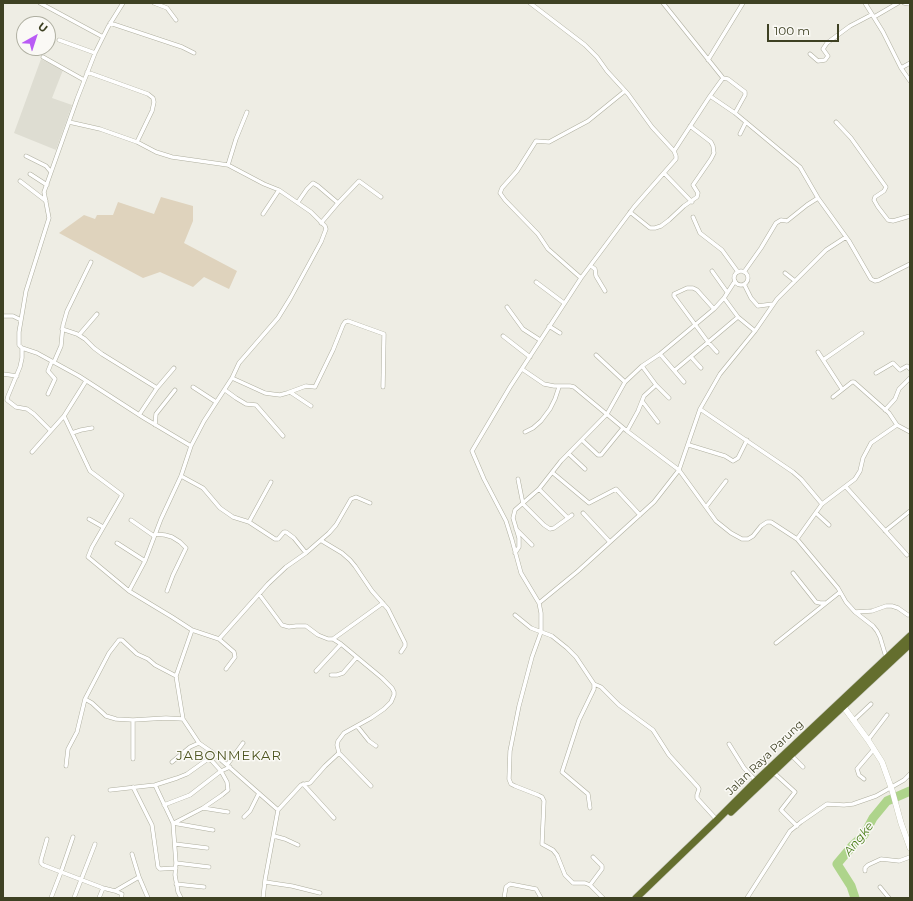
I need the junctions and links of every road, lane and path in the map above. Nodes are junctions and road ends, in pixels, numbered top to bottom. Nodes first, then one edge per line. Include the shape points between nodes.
1 (40, 3) edge
2 (123, 3) edge
3 (154, 3) edge
4 (530, 3) edge
5 (663, 3) edge
6 (743, 3) edge
7 (865, 3) edge
8 (898, 3) edge
9 (904, 3) edge
10 (910, 4) edge
11 (873, 16) junction
12 (176, 20) dead end
13 (110, 23) junction
14 (103, 37) junction
15 (59, 40) dead end
16 (95, 53) junction
17 (194, 53) dead end
18 (810, 54) dead end
19 (43, 57) dead end
20 (708, 60) junction
21 (910, 63) edge
22 (900, 68) junction
23 (88, 72) junction
24 (723, 78) junction
25 (909, 79) edge
26 (84, 80) junction
27 (625, 91) junction
28 (710, 96) junction
29 (246, 112) dead end
30 (735, 113) junction
31 (69, 122) junction
32 (746, 122) junction
33 (836, 122) dead end
34 (690, 126) junction
35 (740, 134) dead end
36 (137, 142) junction
37 (674, 151) junction
38 (26, 156) dead end
39 (228, 165) junction
40 (51, 172) junction
41 (664, 173) junction
42 (30, 174) dead end
43 (20, 181) dead end
44 (47, 186) junction
45 (279, 190) junction
46 (381, 197) dead end
47 (818, 198) junction
48 (46, 201) junction
49 (298, 202) junction
50 (692, 202) junction
51 (338, 203) junction
52 (630, 212) junction
53 (263, 214) dead end
54 (910, 216) edge
55 (693, 217) dead end
56 (322, 223) junction
57 (846, 237) junction
58 (91, 262) dead end
59 (910, 264) edge
60 (591, 266) junction
61 (712, 271) dead end
62 (738, 272) junction
63 (744, 272) junction
64 (785, 273) dead end
65 (582, 278) junction
66 (735, 281) junction
67 (795, 281) junction
68 (536, 282) dead end
69 (744, 284) junction
70 (605, 291) dead end
71 (727, 292) junction
72 (724, 298) junction
73 (564, 303) junction
74 (773, 304) junction
75 (507, 307) dead end
76 (714, 309) junction
77 (96, 314) dead end
78 (3, 316) edge
79 (738, 317) junction
80 (21, 320) junction
81 (696, 325) junction
82 (549, 326) junction
83 (62, 329) junction
84 (755, 331) junction
85 (862, 333) dead end
86 (560, 334) dead end
87 (79, 335) junction
88 (503, 336) dead end
89 (540, 340) junction
90 (708, 342) junction
91 (22, 348) junction
92 (717, 352) dead end
93 (818, 352) dead end
94 (660, 354) junction
95 (596, 355) dead end
96 (530, 357) junction
97 (691, 357) junction
98 (822, 360) junction
99 (53, 361) junction
100 (642, 366) junction
101 (174, 368) dead end
102 (522, 368) junction
103 (700, 368) dead end
104 (910, 369) edge
105 (675, 370) junction
106 (876, 373) dead end
107 (3, 374) edge
108 (17, 376) junction
109 (232, 378) junction
110 (910, 378) edge
111 (86, 381) junction
112 (625, 382) junction
113 (684, 382) dead end
114 (656, 384) junction
115 (193, 387) dead end
116 (382, 387) dead end
117 (559, 387) junction
118 (157, 388) junction
119 (174, 390) dead end
120 (225, 390) junction
121 (842, 390) junction
122 (290, 392) junction
123 (48, 394) dead end
124 (833, 397) dead end
125 (669, 398) dead end
126 (642, 401) junction
127 (216, 402) junction
128 (311, 406) dead end
129 (700, 408) junction
130 (885, 410) junction
131 (607, 414) junction
132 (139, 415) junction
133 (64, 416) junction
134 (658, 422) dead end
135 (155, 425) junction
136 (897, 425) junction
137 (92, 428) dead end
138 (625, 429) junction
139 (50, 430) junction
140 (525, 432) dead end
141 (910, 432) edge
142 (72, 433) junction
143 (283, 436) dead end
144 (582, 440) junction
145 (747, 440) junction
146 (689, 445) junction
147 (191, 446) junction
148 (32, 452) dead end
149 (568, 454) junction
150 (585, 468) dead end
151 (679, 470) junction
152 (553, 473) junction
153 (181, 476) junction
154 (518, 479) dead end
155 (726, 481) dead end
156 (272, 482) dead end
157 (846, 487) junction
158 (539, 489) junction
159 (370, 503) dead end
160 (523, 504) junction
161 (822, 504) junction
162 (706, 507) junction
163 (910, 511) edge
164 (583, 512) dead end
165 (816, 513) junction
166 (640, 515) junction
167 (88, 519) dead end
168 (131, 520) dead end
169 (249, 522) junction
170 (829, 525) dead end
171 (103, 528) junction
172 (515, 528) junction
173 (885, 531) junction
174 (155, 535) junction
175 (797, 539) junction
176 (322, 541) junction
177 (610, 542) junction
178 (118, 543) dead end
179 (532, 545) dead end
180 (306, 553) junction
181 (515, 554) junction
182 (907, 555) dead end
183 (145, 561) junction
184 (793, 573) dead end
185 (129, 591) junction
186 (167, 591) dead end
187 (840, 592) junction
188 (259, 594) junction
189 (383, 602) junction
190 (826, 602) junction
191 (538, 603) junction
192 (855, 612) junction
193 (515, 615) dead end
194 (908, 615) dead end
195 (192, 630) junction
196 (540, 632) junction
197 (910, 636) edge
198 (219, 638) junction
199 (333, 639) junction
200 (776, 643) dead end
201 (341, 644) junction
202 (910, 644) edge
203 (401, 652) dead end
204 (356, 658) junction
205 (886, 658) junction
206 (226, 669) dead end
207 (316, 671) dead end
208 (331, 675) dead end
209 (176, 676) junction
210 (594, 684) junction
211 (85, 699) junction
212 (870, 704) dead end
213 (843, 706) junction
214 (887, 715) dead end
215 (183, 719) junction
216 (133, 720) junction
217 (853, 721) junction
218 (357, 726) junction
219 (868, 740) junction
220 (199, 743) junction
221 (243, 743) dead end
222 (729, 744) dead end
223 (376, 746) dead end
224 (874, 749) junction
225 (339, 753) junction
226 (791, 755) junction
227 (133, 759) dead end
228 (172, 762) dead end
229 (66, 766) dead end
230 (228, 766) junction
231 (803, 767) dead end
232 (221, 771) junction
233 (773, 772) junction
234 (910, 774) edge
235 (864, 780) dead end
236 (756, 781) junction
237 (303, 784) junction
238 (155, 785) junction
239 (371, 786) dead end
240 (133, 787) junction
241 (892, 789) junction
242 (110, 790) dead end
243 (260, 794) junction
244 (164, 805) junction
245 (203, 808) junction
246 (590, 808) dead end
247 (278, 810) junction
248 (228, 812) dead end
249 (244, 817) dead end
250 (334, 818) dead end
251 (717, 820) junction
252 (173, 823) junction
253 (797, 826) junction
254 (214, 830) dead end
255 (274, 836) junction
256 (73, 837) dead end
257 (48, 839) dead end
258 (95, 844) dead end
259 (175, 844) junction
260 (298, 845) dead end
261 (207, 848) dead end
262 (910, 848) edge
263 (132, 854) dead end
264 (910, 857) edge
265 (593, 858) dead end
266 (176, 863) junction
267 (209, 867) dead end
268 (176, 868) junction
269 (865, 871) dead end
270 (61, 872) junction
271 (139, 877) junction
272 (82, 880) junction
273 (265, 882) junction
274 (176, 884) junction
275 (590, 885) junction
276 (204, 887) dead end
277 (880, 887) dead end
278 (103, 888) junction
279 (115, 891) junction
280 (320, 893) dead end
281 (51, 898) edge
282 (74, 898) edge
283 (99, 898) edge
284 (122, 898) edge
285 (148, 898) edge
286 (181, 898) edge
287 (263, 898) edge
288 (504, 898) edge
289 (541, 898) edge
290 (603, 898) edge
291 (636, 898) edge
292 (642, 898) edge
293 (747, 898) edge
294 (889, 898) edge

1 - 14 street
2 - 13 street
3 - 12 street via 167,8
4 - 27 street via 585,45
5 - 20 street
6 - 20 street
7 - 11 street
8 - 11 street
9 - 10 street
11 - 18 street via 850,26 827,43 823,49 828,56 825,60 818,61
11 - 22 street
13 - 14 street
13 - 17 street
14 - 16 street
15 - 16 street
16 - 23 street
19 - 26 street
20 - 24 street
21 - 22 street
22 - 25 street
23 - 26 street
23 - 36 street via 153,98 152,111
24 - 28 street
24 - 30 street via 745,92 746,95
26 - 31 street
27 - 37 street
27 - 65 street via 588,121 549,142 536,141 500,193 535,230 548,249
28 - 30 street
28 - 34 street
29 - 39 street
30 - 32 street
31 - 36 street via 100,129
31 - 40 street
32 - 35 street
32 - 47 street via 800,167
33 - 54 street via 851,138 886,187 874,200 888,220
34 - 37 street
34 - 50 street via 712,142 714,153 693,185 699,194
36 - 39 street via 172,157
37 - 41 street via 676,159
38 - 40 street via 46,166
39 - 45 street
40 - 44 street
41 - 50 street
41 - 52 street
42 - 44 street
43 - 48 street
44 - 48 street via 44,196
45 - 49 street
45 - 53 street
46 - 51 street via 359,182
47 - 57 street
47 - 63 street via 787,221 781,220 776,223
48 - 80 street via 49,218 26,290
49 - 51 street via 313,183
49 - 56 street
50 - 52 street via 670,220 655,228 650,228
51 - 56 street
52 - 60 street
55 - 62 street via 700,233 722,250
56 - 109 street via 326,229 302,279 278,318 238,363
57 - 59 street via 870,279 879,280
57 - 67 street via 826,250
58 - 83 street via 67,311
60 - 65 street
60 - 70 street via 595,269
61 - 71 street
62 - 63 street
62 - 66 street via 734,277
63 - 69 street via 748,278
64 - 67 street
65 - 73 street
66 - 69 street
66 - 71 street
67 - 74 street
68 - 73 street
69 - 74 street via 758,306
71 - 72 street
72 - 76 street
72 - 79 street
73 - 82 street
74 - 84 street
75 - 89 street via 523,329
76 - 81 street
76 - 81 street via 693,288 676,292 674,296
77 - 87 street
78 - 80 street
79 - 84 street
79 - 90 street
80 - 91 street via 18,340
81 - 90 street
81 - 94 street
82 - 86 street
82 - 89 street
83 - 87 street
83 - 99 street via 61,346
84 - 129 street via 720,374
85 - 98 street
87 - 118 street via 98,351
88 - 96 street
89 - 96 street
90 - 92 street
90 - 97 street
91 - 99 street
91 - 108 street
93 - 98 street
94 - 100 street
94 - 105 street
95 - 112 street
96 - 102 street
97 - 103 street
97 - 105 street
98 - 121 street
99 - 111 street
99 - 123 street via 48,371 55,379
100 - 112 street
100 - 114 street
101 - 118 street
102 - 117 street via 544,384
102 - 181 street via 472,451 506,521
104 - 106 street via 907,366 900,370 891,363
105 - 113 street
107 - 108 street
108 - 139 street via 7,400 16,407 27,409
109 - 120 street
109 - 122 street via 265,393 280,395
110 - 130 street
111 - 132 street
111 - 133 street
112 - 131 street
114 - 125 street
114 - 126 street
115 - 127 street
116 - 122 street via 384,335 382,332 348,321 345,322 315,387 306,386
117 - 131 street via 574,387
117 - 140 street via 550,409 537,424
118 - 132 street
119 - 135 street via 156,414
120 - 127 street
120 - 143 street via 246,404 256,405
121 - 124 street
121 - 130 street via 854,382
122 - 128 street
126 - 134 street
126 - 138 street
127 - 147 street
129 - 145 street
129 - 146 street
130 - 136 street
131 - 138 street
131 - 144 street
132 - 135 street
133 - 139 street
133 - 142 street
135 - 147 street
136 - 141 street
136 - 157 street via 871,443 860,471
137 - 142 street
138 - 144 street via 601,455
138 - 151 street
139 - 148 street
142 - 171 street via 90,471 122,495
144 - 149 street
145 - 146 street via 738,458 733,461
145 - 161 street via 793,472
146 - 151 street
147 - 153 street
149 - 150 street
149 - 152 street
151 - 162 street
151 - 166 street via 654,502
152 - 158 street
152 - 166 street via 589,503 616,489
153 - 169 street via 203,488 216,504 233,517
153 - 174 street
154 - 160 street
155 - 162 street
156 - 169 street
157 - 161 street
157 - 173 street
158 - 160 street
158 - 160 street via 570,517 550,529
159 - 176 street via 356,497 351,499 336,525
160 - 172 street via 514,514
161 - 165 street
162 - 175 street via 716,521 742,539 753,536 760,526 771,522
163 - 173 street
164 - 177 street
165 - 170 street
165 - 175 street
166 - 177 street
167 - 171 street
168 - 174 street
169 - 180 street via 275,539 284,532 289,534
171 - 185 street via 88,557
172 - 179 street
172 - 181 street via 519,538 519,547
173 - 182 street
174 - 183 street
174 - 186 street via 165,534 186,548
175 - 187 street
176 - 180 street
176 - 189 street via 350,560 372,592
177 - 191 street via 560,587
178 - 183 street
180 - 188 street via 286,567
181 - 191 street via 521,573
183 - 185 street
184 - 190 street via 816,602
185 - 195 street
187 - 190 street
187 - 192 street
188 - 198 street
188 - 199 street via 282,625 306,626 318,635
189 - 199 street
189 - 203 street via 405,643
190 - 200 street
191 - 196 street via 541,613
192 - 194 street via 892,606
192 - 205 street via 877,631
193 - 196 street
195 - 198 street
195 - 209 street
196 - 210 street via 552,636 576,657
196 - 275 street via 518,706 510,752 509,779 511,784 542,797 542,844 557,855 568,879 574,883
197 - 205 highway, Jalan Raya Parung
198 - 206 street via 235,654
199 - 201 street
201 - 204 street
201 - 207 street
202 - 213 highway, Jalan Raya Parung
204 - 208 street via 343,673
204 - 218 street via 392,688 394,695 384,709
205 - 236 highway, Jalan Raya Parung
209 - 211 street via 137,654 119,640 109,653
209 - 215 street
210 - 246 street via 562,772 588,794
210 - 251 street via 653,730 668,755 698,787 697,798
211 - 216 street via 106,716 116,720
211 - 229 street via 78,732 68,749
212 - 217 street
213 - 217 main road
213 - 226 highway, Jalan Raya Parung
214 - 219 street
215 - 216 street
215 - 220 street
216 - 227 street
217 - 219 main road
218 - 223 street
218 - 225 street via 344,733 338,741
219 - 224 main road
220 - 228 street
220 - 230 street
221 - 230 street
222 - 236 street via 744,768
224 - 235 street via 857,769 858,775
224 - 241 main road
225 - 237 street via 310,783
225 - 239 street
226 - 231 street
226 - 233 highway, Jalan Raya Parung
230 - 232 street
230 - 243 street
232 - 238 street via 208,759 187,774
232 - 244 street via 190,795
232 - 245 street via 228,790
233 - 253 street via 795,792 781,810
233 - 292 highway, Jalan Raya Parung
234 - 241 street
236 - 251 highway, Jalan Raya Parung
237 - 247 street
237 - 250 street
238 - 240 street
238 - 244 street
240 - 242 street
240 - 268 street via 152,825 158,866 160,869
241 - 253 street via 860,803 827,804
241 - 262 main road
243 - 247 street
243 - 249 street
244 - 252 street
245 - 248 street
245 - 252 street
247 - 255 street
251 - 291 highway, Jalan Raya Parung
252 - 254 street
252 - 259 street
253 - 293 street via 790,831
255 - 260 street
255 - 273 street
256 - 270 street
257 - 270 street via 41,863
258 - 272 street
259 - 261 street
259 - 266 street
263 - 271 street
264 - 269 street via 899,861 880,859 868,864 864,868
265 - 275 street via 602,866 602,870
266 - 267 street
266 - 268 street
268 - 274 street
270 - 272 street
270 - 281 street
271 - 279 street
271 - 285 street
272 - 278 street
272 - 282 street
273 - 280 street
273 - 287 street
274 - 276 street
274 - 286 street
275 - 290 street
277 - 294 street
278 - 279 street
278 - 283 street
279 - 284 street via 122,894
288 - 289 street via 506,887 510,884 536,889

